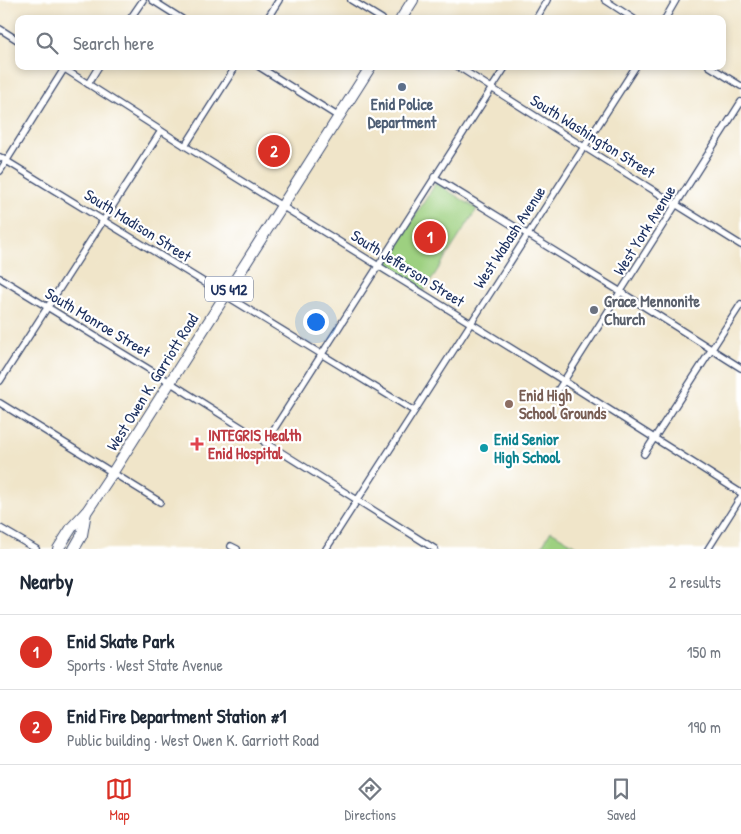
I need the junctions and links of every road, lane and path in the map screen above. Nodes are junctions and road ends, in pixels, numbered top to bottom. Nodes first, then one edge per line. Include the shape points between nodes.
1 (143, 0) edge
2 (152, 0) edge
3 (279, 0) edge
4 (351, 0) edge
5 (412, 0) edge
6 (547, 0) edge
7 (605, 0) edge
8 (676, 0) edge
9 (133, 15) edge
10 (176, 15) edge
11 (270, 15) edge
12 (375, 15) edge
13 (403, 15) edge
14 (538, 15) edge
15 (628, 15) edge
16 (667, 15) edge
17 (0, 29) edge
18 (15, 38) edge
19 (61, 70) edge
20 (65, 70) edge
21 (97, 70) edge
22 (233, 70) edge
23 (264, 70) edge
24 (368, 70) edge
25 (463, 70) edge
26 (503, 70) edge
27 (633, 70) edge
28 (715, 70) edge
29 (88, 84) junction
30 (741, 86) edge
31 (492, 88) junction
32 (741, 102) edge
33 (339, 117) junction
34 (161, 131) junction
35 (185, 146) junction
36 (584, 147) junction
37 (0, 157) edge
38 (6, 161) junction
39 (0, 171) edge
40 (434, 177) junction
41 (676, 204) junction
42 (281, 206) junction
43 (104, 220) junction
44 (527, 234) junction
45 (741, 245) edge
46 (378, 266) junction
47 (0, 278) edge
48 (621, 292) junction
49 (225, 295) junction
50 (741, 304) edge
51 (48, 308) junction
52 (470, 324) junction
53 (712, 350) junction
54 (322, 354) junction
55 (741, 368) edge
56 (0, 381) edge
57 (564, 381) junction
58 (169, 383) junction
59 (553, 398) dead end
60 (0, 403) edge
61 (414, 411) junction
62 (654, 438) junction
63 (265, 443) junction
64 (644, 454) dead end
65 (114, 472) junction
66 (741, 495) edge
67 (357, 501) junction
68 (160, 502) dead end
69 (87, 511) junction
70 (0, 528) edge
71 (36, 549) edge
72 (58, 549) edge
73 (74, 549) edge
74 (326, 549) edge
75 (435, 549) edge
76 (708, 549) edge

1 - 9 street
2 - 10 street
3 - 11 street
4 - 12 street
5 - 13 highway
6 - 14 street
7 - 15 street
8 - 16 street
17 - 18 street
19 - 38 street
20 - 29 street, South Jefferson Street
21 - 29 street
22 - 35 street
23 - 33 street
24 - 33 highway, West Owen K. Garriott Road / US 412
25 - 31 street, South Washington Street
26 - 31 street
27 - 36 street, West Wabash Avenue
28 - 30 street
29 - 34 street, South Jefferson Street
31 - 36 street, South Washington Street
31 - 40 street
32 - 41 street, West York Avenue
33 - 42 highway, West Owen K. Garriott Road / US 412
34 - 35 street, South Jefferson Street
34 - 43 street
35 - 42 street, South Jefferson Street
36 - 41 street, South Washington Street
36 - 44 street, West Wabash Avenue
37 - 38 street, South Madison Street
38 - 39 street
38 - 43 street, South Madison Street
40 - 44 street
40 - 46 street
41 - 45 street, South Washington Street
41 - 48 street, West York Avenue
42 - 46 street, South Jefferson Street
42 - 49 highway, West Owen K. Garriott Road / US 412
43 - 49 street, South Madison Street
43 - 51 street
44 - 48 street
44 - 52 street, West Wabash Avenue
46 - 52 street, South Jefferson Street
46 - 54 street
47 - 51 street, South Monroe Street
48 - 53 street
48 - 57 street, West York Avenue
49 - 54 street, South Madison Street
49 - 58 highway, West Owen K. Garriott Road / US 412
50 - 53 street
51 - 56 street
51 - 58 street, South Monroe Street
52 - 57 street, South Jefferson Street
52 - 61 street, West Wabash Avenue
53 - 55 street
53 - 62 street
54 - 61 street, South Madison Street
54 - 63 street
57 - 59 street, West York Avenue
57 - 62 street, South Jefferson Street
58 - 63 street, South Monroe Street
58 - 65 highway, West Owen K. Garriott Road / US 412
60 - 65 street
61 - 67 street, West Wabash Avenue
62 - 64 street
62 - 66 street, South Jefferson Street
63 - 67 street, South Monroe Street
65 - 68 street
65 - 69 highway, West Owen K. Garriott Road / US 412
66 - 76 street
67 - 74 street, West Wabash Avenue
67 - 75 street, South Monroe Street
69 - 72 highway, West Owen K. Garriott Road / US 412
69 - 73 highway, West Owen K. Garriott Road / US 412 via 82,535
70 - 71 street

